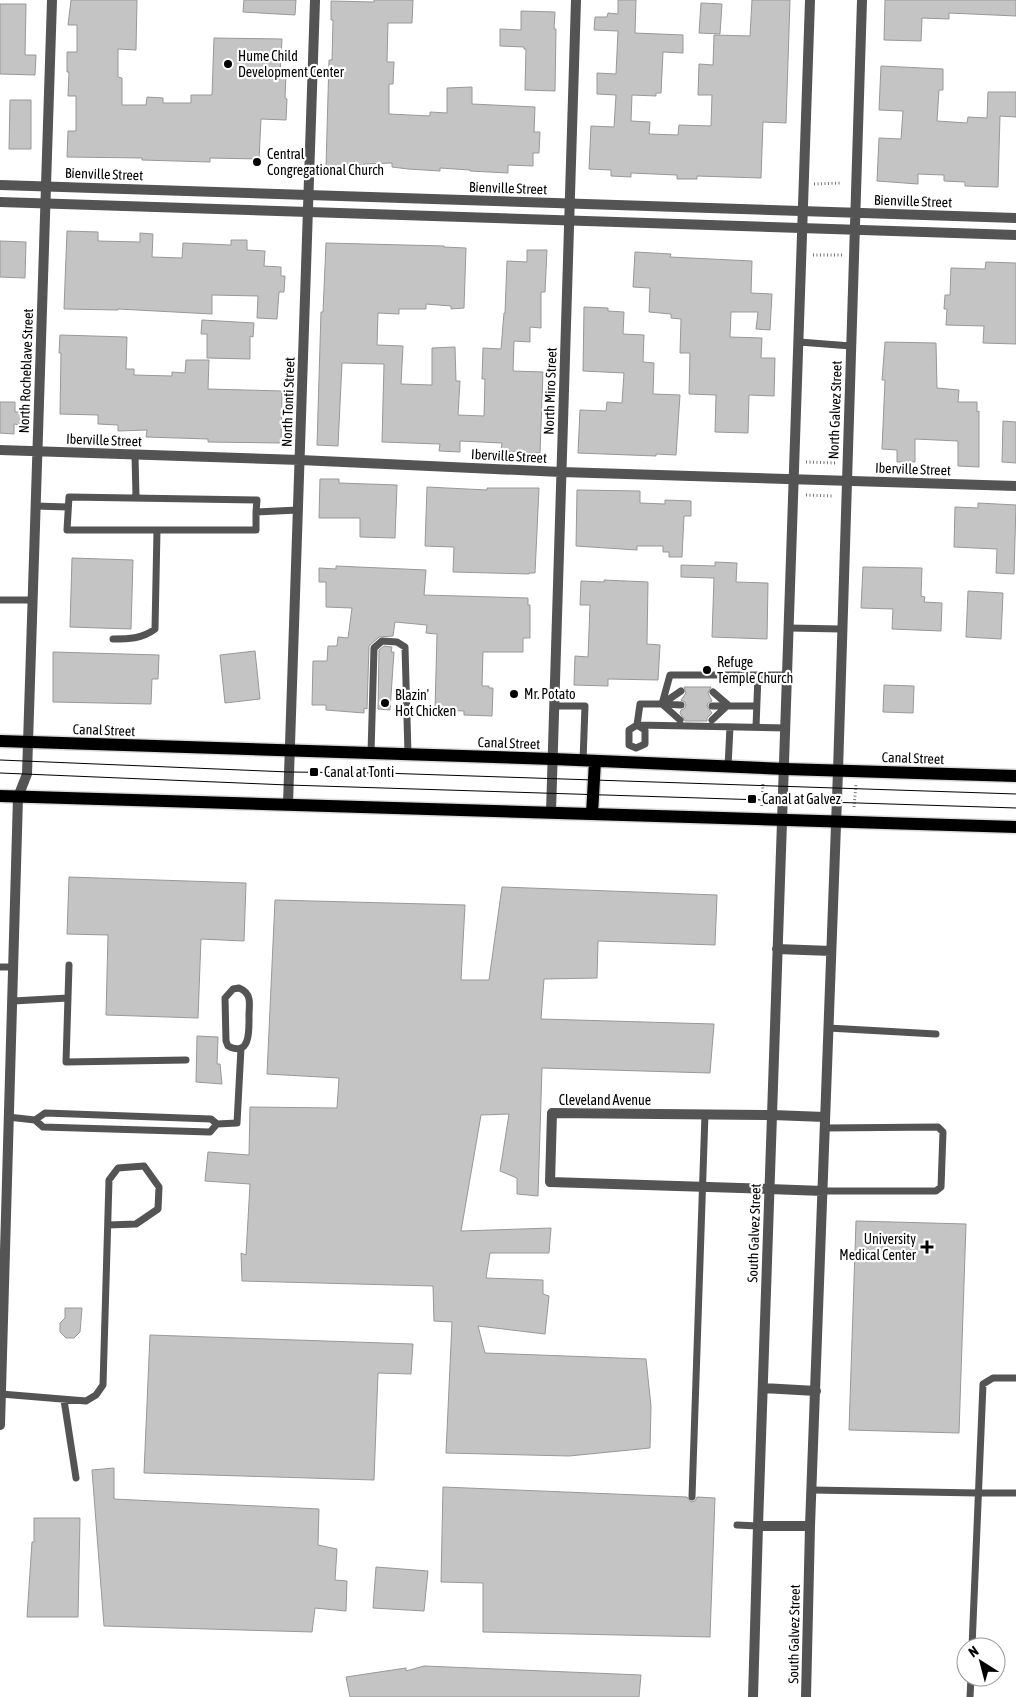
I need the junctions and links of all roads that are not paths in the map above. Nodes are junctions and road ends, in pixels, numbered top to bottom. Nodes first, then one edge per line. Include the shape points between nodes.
1 (52, 0) edge
2 (315, 0) edge
3 (576, 0) edge
4 (810, 0) edge
5 (862, 0) edge
6 (0, 185) edge
7 (46, 186) junction
8 (308, 195) junction
9 (0, 202) edge
10 (46, 203) junction
11 (570, 204) junction
12 (804, 211) junction
13 (308, 212) junction
14 (855, 213) junction
15 (1016, 218) edge
16 (569, 220) junction
17 (803, 228) junction
18 (855, 230) junction
19 (1016, 235) edge
20 (799, 342) junction
21 (850, 346) junction
22 (0, 450) edge
23 (37, 451) junction
24 (135, 455) junction
25 (300, 460) junction
26 (561, 472) junction
27 (794, 479) junction
28 (846, 480) junction
29 (1016, 486) edge
30 (136, 497) junction
31 (35, 506) junction
32 (68, 507) junction
33 (298, 510) junction
34 (256, 512) junction
35 (157, 530) junction
36 (0, 600) edge
37 (32, 600) junction
38 (789, 628) junction
39 (841, 629) junction
40 (113, 639) dead end
41 (758, 675) junction
42 (788, 675) junction
43 (681, 691) dead end
44 (712, 692) dead end
45 (662, 704) junction
46 (681, 705) dead end
47 (728, 705) junction
48 (555, 706) junction
49 (712, 706) dead end
50 (756, 706) junction
51 (680, 720) dead end
52 (712, 720) dead end
53 (637, 725) junction
54 (730, 727) junction
55 (756, 727) junction
56 (786, 728) junction
57 (0, 741) edge
58 (28, 742) junction
59 (636, 748) junction
60 (290, 751) junction
61 (371, 753) junction
62 (408, 754) junction
63 (553, 759) junction
64 (589, 761) junction
65 (635, 763) junction
66 (728, 767) junction
67 (785, 769) junction
68 (838, 771) junction
69 (1016, 776) edge
70 (0, 796) edge
71 (18, 797) junction
72 (288, 804) junction
73 (551, 812) junction
74 (592, 814) junction
75 (782, 820) junction
76 (835, 822) junction
77 (1016, 827) edge
78 (777, 949) junction
79 (831, 951) junction
80 (69, 966) dead end
81 (0, 967) edge
82 (13, 967) junction
83 (68, 998) junction
84 (13, 1000) junction
85 (828, 1028) junction
86 (936, 1034) dead end
87 (241, 1048) junction
88 (186, 1060) dead end
89 (5, 1090) edge
90 (705, 1114) junction
91 (772, 1114) junction
92 (8, 1117) junction
93 (35, 1120) junction
94 (825, 1122) junction
95 (217, 1124) junction
96 (701, 1186) junction
97 (769, 1189) junction
98 (823, 1191) junction
99 (108, 1225) junction
100 (1, 1362) edge
101 (1016, 1378) edge
102 (763, 1388) junction
103 (816, 1391) junction
104 (1, 1394) edge
105 (64, 1400) junction
106 (0, 1425) edge
107 (76, 1478) dead end
108 (812, 1490) junction
109 (1016, 1492) edge
110 (978, 1494) junction
111 (692, 1497) dead end
112 (737, 1525) dead end
113 (758, 1526) junction
114 (810, 1526) junction
115 (972, 1637) edge
116 (753, 1697) edge
117 (806, 1697) edge

1 - 7 street, North Rocheblave Street
2 - 8 street, North Tonti Street
3 - 11 street, North Miro Street
4 - 12 street
5 - 14 street, North Galvez Street
6 - 7 street, Bienville Street
7 - 8 street, Bienville Street
7 - 10 street, North Rocheblave Street
8 - 11 street, Bienville Street
8 - 13 street, North Tonti Street
9 - 10 street
10 - 13 street
10 - 23 street, North Rocheblave Street
11 - 12 street, Bienville Street
11 - 16 street, North Miro Street
12 - 14 street, Bienville Street
12 - 17 street
13 - 16 street
13 - 25 street, North Tonti Street
14 - 15 street, Bienville Street
14 - 18 street, North Galvez Street
16 - 17 street
16 - 26 street, North Miro Street
17 - 18 street
17 - 20 street
18 - 19 street
18 - 21 street, North Galvez Street
20 - 21 lane
20 - 27 street
21 - 28 street, North Galvez Street
22 - 23 street, Iberville Street
23 - 24 street, Iberville Street
23 - 31 street, North Rocheblave Street
24 - 25 street, Iberville Street
24 - 30 lane
25 - 26 street, Iberville Street
25 - 33 street, North Tonti Street
26 - 27 street, Iberville Street
26 - 48 street, North Miro Street
27 - 28 street, Iberville Street
27 - 38 street
28 - 29 street, Iberville Street
28 - 39 street, North Galvez Street
30 - 32 lane via 69,497
30 - 34 lane via 257,500
31 - 32 lane
31 - 37 street, North Rocheblave Street
32 - 35 lane via 67,530
33 - 34 lane
33 - 60 street, North Tonti Street
34 - 35 lane via 256,530
35 - 40 lane via 155,629 134,639
36 - 37 lane
37 - 58 street, North Rocheblave Street
38 - 39 lane
38 - 42 street
39 - 68 street, North Galvez Street
41 - 42 lane
41 - 45 lane via 670,675
41 - 50 lane
42 - 56 street
43 - 45 lane
44 - 47 lane
45 - 46 lane
45 - 51 lane
45 - 53 lane via 640,704
47 - 49 lane
47 - 50 lane
47 - 52 lane
48 - 63 street, North Miro Street
48 - 64 lane via 585,706
50 - 55 lane
53 - 54 lane
53 - 59 lane via 629,730 628,745
53 - 59 lane via 645,730 645,744
54 - 55 lane
54 - 66 lane
55 - 56 lane
56 - 67 street
57 - 58 main road, Canal Street
58 - 60 main road, Canal Street
58 - 71 street, North Rocheblave Street via 27,774
59 - 65 lane
60 - 61 main road, Canal Street
60 - 72 street, North Tonti Street
61 - 62 main road, Canal Street
61 - 62 lane via 374,648 382,641 397,642 405,647
62 - 63 main road, Canal Street
63 - 64 main road, Canal Street
63 - 73 street, North Miro Street
64 - 65 main road, Canal Street
64 - 74 main road
65 - 66 main road, Canal Street
66 - 67 main road, Canal Street
67 - 68 main road, Canal Street
67 - 75 street, South Galvez Street
68 - 69 main road, Canal Street
68 - 76 street, North Galvez Street
70 - 71 main road
71 - 72 main road
71 - 82 street, North Rocheblave Street
72 - 73 main road
73 - 74 main road
74 - 75 main road
75 - 76 main road
75 - 78 street, South Galvez Street
76 - 77 main road
76 - 79 street, South Galvez Street
78 - 79 street
78 - 91 street, South Galvez Street
79 - 85 street, South Galvez Street
80 - 83 lane
81 - 82 lane
82 - 84 street, North Rocheblave Street
83 - 84 lane
83 - 88 lane via 66,1062
84 - 89 street, North Rocheblave Street
85 - 86 lane
85 - 94 street, South Galvez Street
87 - 87 lane via 249,1038 249,998 239,988 233,989 225,998 226,1041 232,1048
87 - 95 lane via 237,1124
89 - 92 street, North Rocheblave Street
90 - 91 street, Cleveland Avenue
90 - 96 lane
90 - 96 street, Cleveland Avenue via 552,1113 550,1182
91 - 94 street, Cleveland Avenue
91 - 97 street, South Galvez Street
92 - 93 lane
92 - 100 street, North Rocheblave Street
93 - 95 lane via 45,1113 211,1119
93 - 95 lane via 43,1127 210,1132
94 - 98 street, South Galvez Street
94 - 98 lane via 938,1128 944,1132 941,1187 936,1191
96 - 97 street, Cleveland Avenue
96 - 111 lane
97 - 98 street, Cleveland Avenue
97 - 102 street, South Galvez Street
98 - 103 street, South Galvez Street
99 - 99 lane via 109,1180 118,1168 144,1166 159,1187 158,1209 136,1224
99 - 105 lane via 103,1385 86,1401
100 - 104 street, North Rocheblave Street
101 - 110 lane via 993,1378 983,1384
102 - 103 street
102 - 113 street, South Galvez Street
103 - 108 street, South Galvez Street
104 - 105 lane
104 - 106 street, North Rocheblave Street
105 - 107 lane
108 - 110 lane
108 - 114 street, South Galvez Street
109 - 110 lane
110 - 115 lane
112 - 113 lane
113 - 114 street
113 - 116 street, South Galvez Street
114 - 117 street, South Galvez Street

